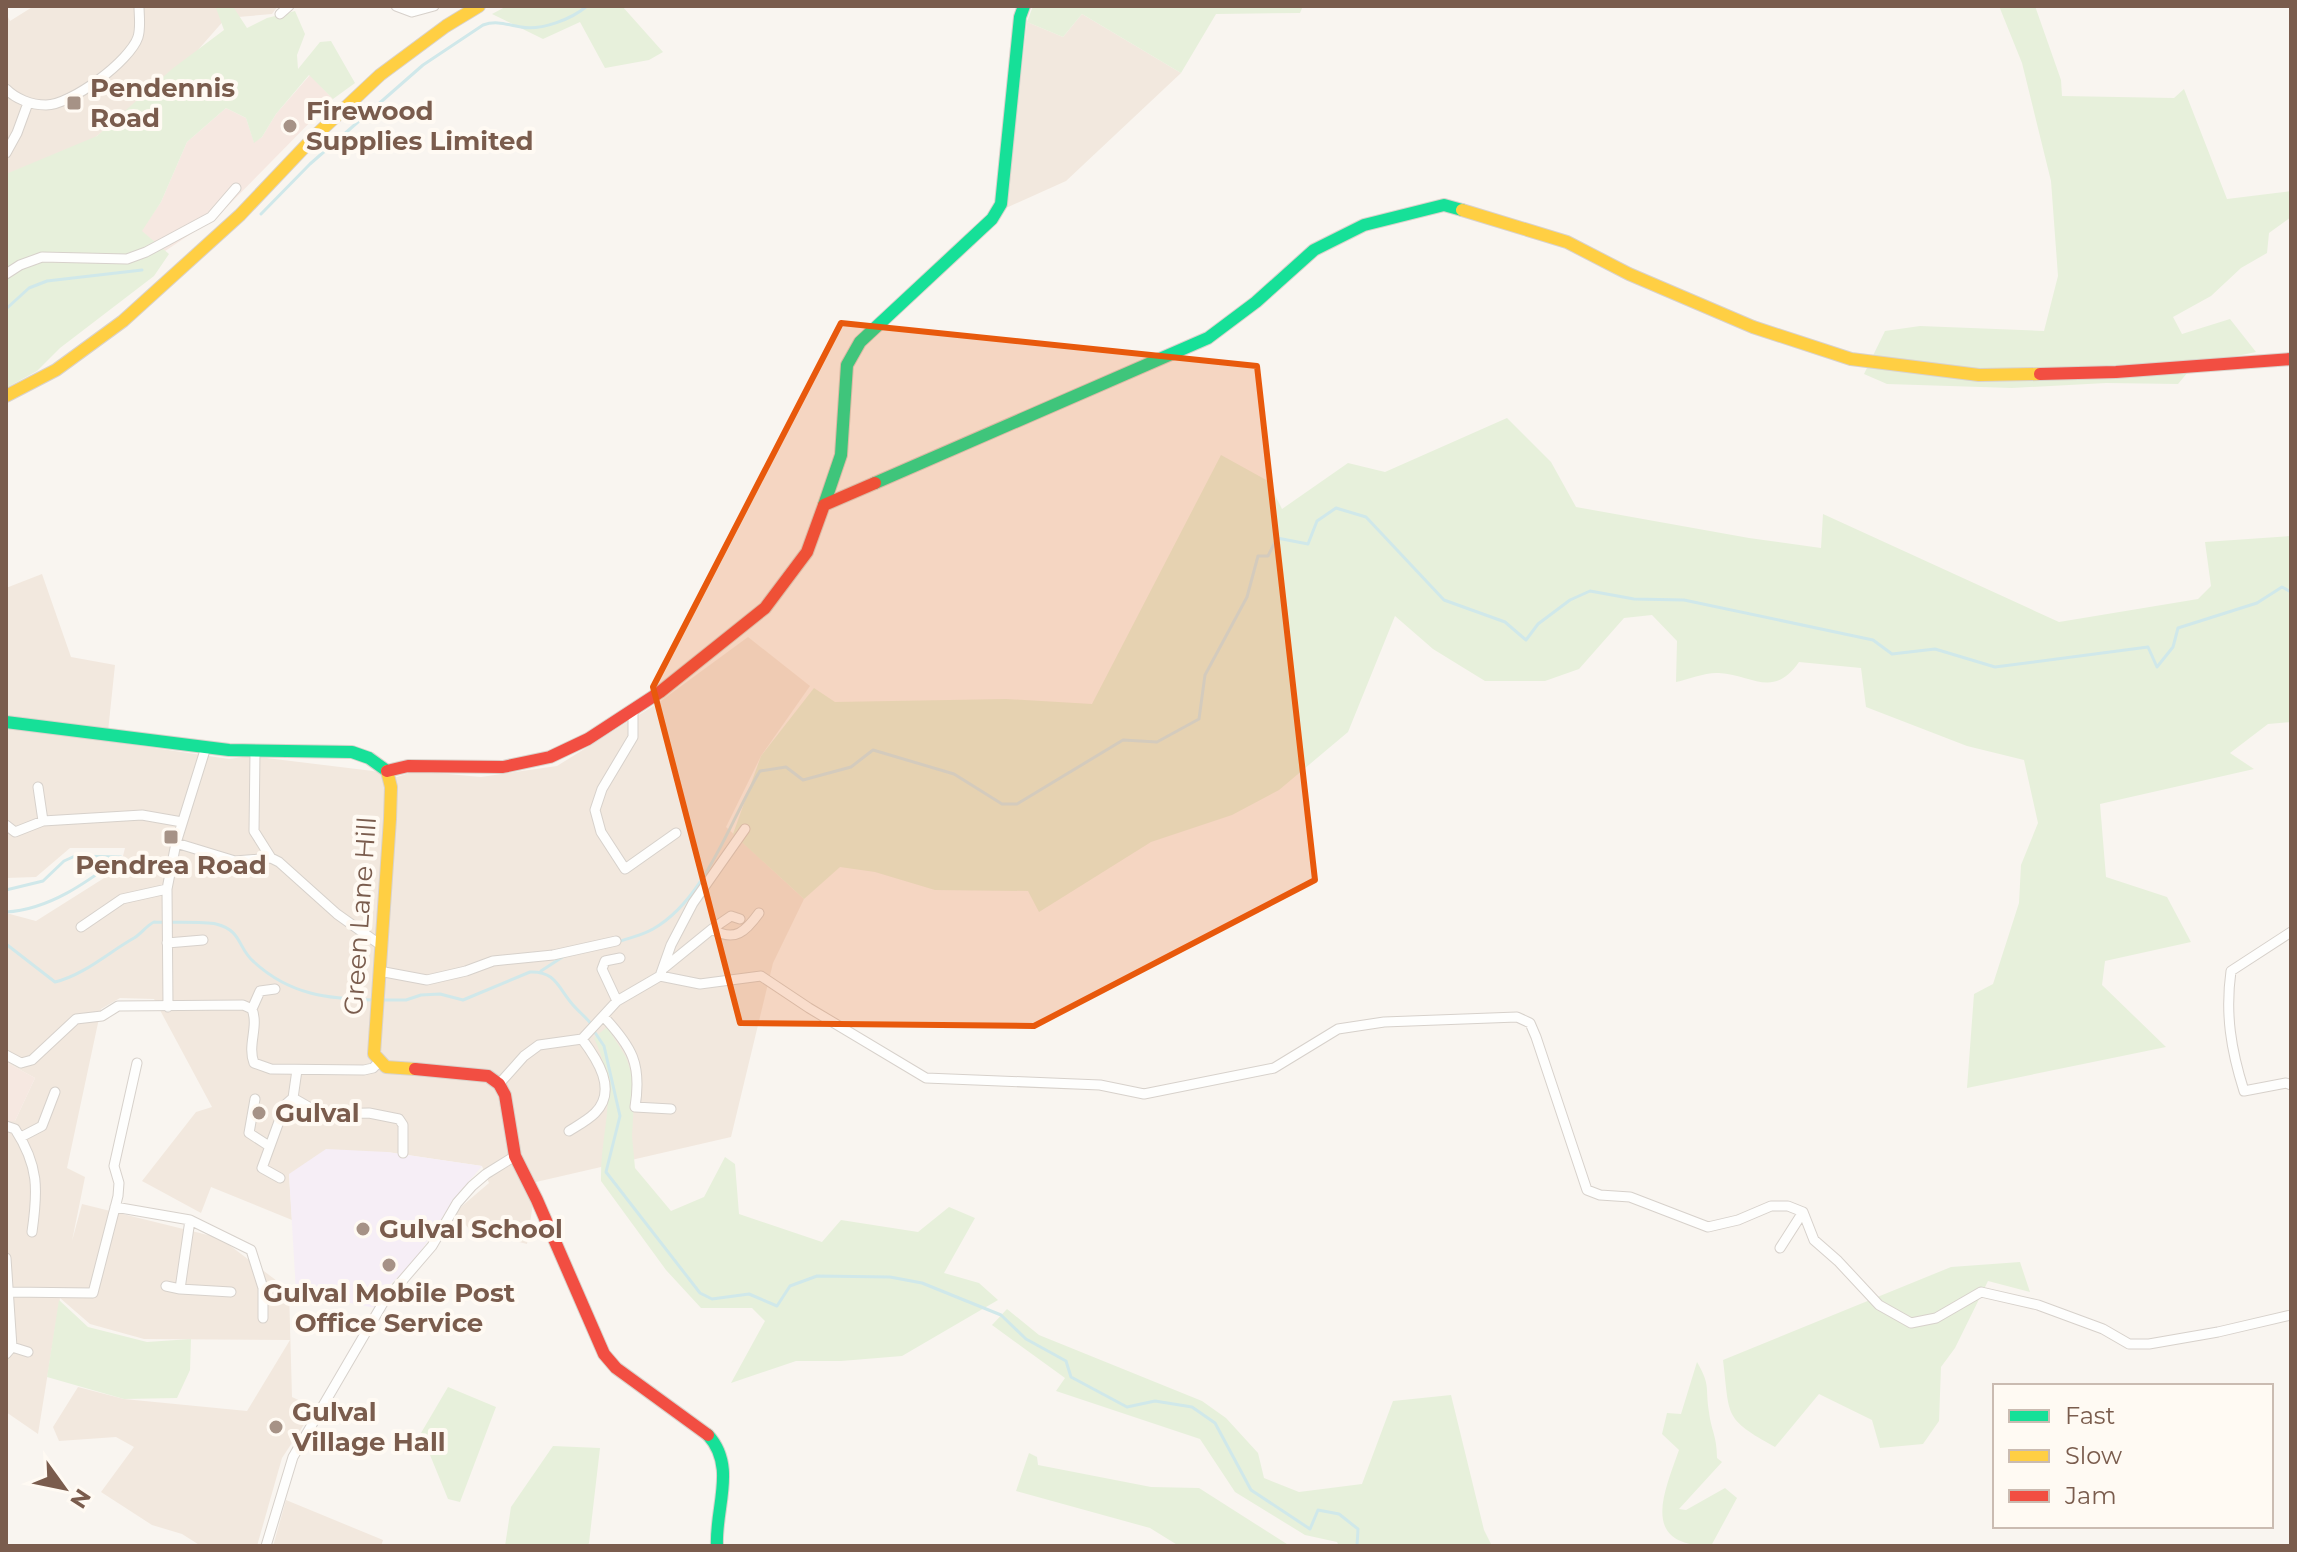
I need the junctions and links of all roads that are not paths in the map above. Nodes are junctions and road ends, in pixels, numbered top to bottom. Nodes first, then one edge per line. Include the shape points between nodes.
1 (139, 6) edge
2 (289, 6) edge
3 (396, 6) edge
4 (434, 6) edge
5 (479, 6) edge
6 (1024, 6) edge
7 (280, 14) dead end
8 (6, 89) edge
9 (28, 103) junction
10 (6, 153) edge
11 (236, 188) dead end
12 (6, 274) edge
13 (2291, 359) edge
14 (6, 396) edge
15 (824, 505) junction
16 (633, 712) junction
17 (6, 722) edge
18 (206, 747) junction
19 (255, 752) junction
20 (387, 771) junction
21 (38, 787) dead end
22 (43, 821) junction
23 (182, 822) junction
24 (6, 825) edge
25 (745, 829) dead end
26 (676, 833) dead end
27 (176, 843) junction
28 (271, 858) junction
29 (167, 889) junction
30 (759, 913) dead end
31 (740, 919) dead end
32 (81, 927) dead end
33 (712, 929) junction
34 (2291, 932) edge
35 (203, 940) dead end
36 (616, 941) dead end
37 (167, 943) junction
38 (382, 946) junction
39 (620, 958) dead end
40 (379, 971) junction
41 (662, 972) junction
42 (275, 989) dead end
43 (617, 1001) junction
44 (168, 1007) junction
45 (252, 1009) junction
46 (600, 1020) junction
47 (584, 1037) junction
48 (6, 1055) edge
49 (379, 1062) junction
50 (137, 1063) dead end
51 (297, 1070) junction
52 (499, 1084) junction
53 (2291, 1085) edge
54 (55, 1092) dead end
55 (293, 1098) junction
56 (255, 1099) dead end
57 (671, 1109) dead end
58 (6, 1126) edge
59 (569, 1131) dead end
60 (21, 1137) junction
61 (269, 1146) junction
62 (403, 1153) dead end
63 (515, 1156) junction
64 (280, 1178) dead end
65 (115, 1207) junction
66 (1803, 1212) junction
67 (190, 1220) junction
68 (32, 1232) dead end
69 (1780, 1248) dead end
70 (6, 1258) edge
71 (166, 1286) dead end
72 (180, 1289) junction
73 (9, 1292) junction
74 (231, 1292) dead end
75 (2291, 1315) edge
76 (263, 1318) dead end
77 (9, 1351) edge
78 (28, 1352) dead end
79 (266, 1546) edge
80 (717, 1546) edge

1 - 9 street via 138,36 120,64 60,102
2 - 7 street
3 - 4 street via 412,12
5 - 14 main road via 380,75 240,215 123,321 56,370
6 - 15 main road via 1001,204 992,219 860,342 847,365 841,455
8 - 9 street
9 - 10 street
11 - 12 street via 211,217 146,252 127,259 42,257
13 - 15 main road via 2116,372 1979,375 1851,359 1753,327 1567,242 1444,205 1364,225 1314,250 1208,338
15 - 16 main road via 807,552 765,608
16 - 20 main road via 576,745 519,765 408,766
16 - 26 street via 633,737 595,810 601,832 625,869
17 - 18 main road
18 - 19 main road
18 - 23 street
19 - 20 main road via 352,752
19 - 28 street via 254,831
20 - 38 main road, Green Lane Hill via 391,803
21 - 22 street
22 - 23 street via 142,815
22 - 24 street via 15,832
23 - 27 street
25 - 41 street via 693,903
27 - 28 street via 235,861
27 - 29 street
28 - 38 street
29 - 32 street via 122,899
29 - 37 street
30 - 33 street via 736,936
31 - 33 street via 731,916
33 - 41 street
34 - 53 street via 2231,971 2227,1001 2229,1035 2244,1091
35 - 37 street
36 - 40 street via 493,961 427,980
37 - 44 street
38 - 40 main road, Green Lane Hill
39 - 43 street via 605,961 602,969
40 - 49 main road, Green Lane Hill via 374,1054
41 - 43 street
41 - 66 street via 700,984 761,976 926,1078 1100,1085 1144,1094 1274,1068 1338,1029 1517,1017 1530,1023 1536,1037 1587,1190 1630,1197 1708,1227 1771,1206
42 - 45 street via 260,991
43 - 46 street
44 - 45 street
44 - 48 street via 118,1006 102,1016 76,1019 32,1060 21,1063
45 - 51 street via 254,1063
46 - 47 street
46 - 57 street via 626,1041 636,1063 635,1107
47 - 52 street via 539,1045
47 - 59 street via 604,1075 604,1098 596,1113
49 - 51 street via 364,1070
49 - 52 main road via 386,1067 488,1076
50 - 65 street via 114,1166 119,1183
51 - 55 street
52 - 63 main road
54 - 60 street via 42,1126
55 - 61 street via 285,1105
55 - 62 street via 321,1114 369,1113 399,1119
56 - 61 street via 249,1133
58 - 60 street
60 - 68 street via 38,1192
61 - 64 street via 262,1168
63 - 79 street via 472,1186 432,1246 383,1303 293,1457
63 - 80 main road via 604,1354 717,1445 724,1475
65 - 67 street
65 - 73 street via 93,1293
66 - 69 street
66 - 75 street via 1814,1240 1879,1305 1911,1323 1936,1318 1981,1292 2038,1305 2129,1344
67 - 72 street
67 - 76 street via 251,1250 263,1288
70 - 73 street
71 - 72 street
72 - 74 street
73 - 77 street
77 - 78 street

